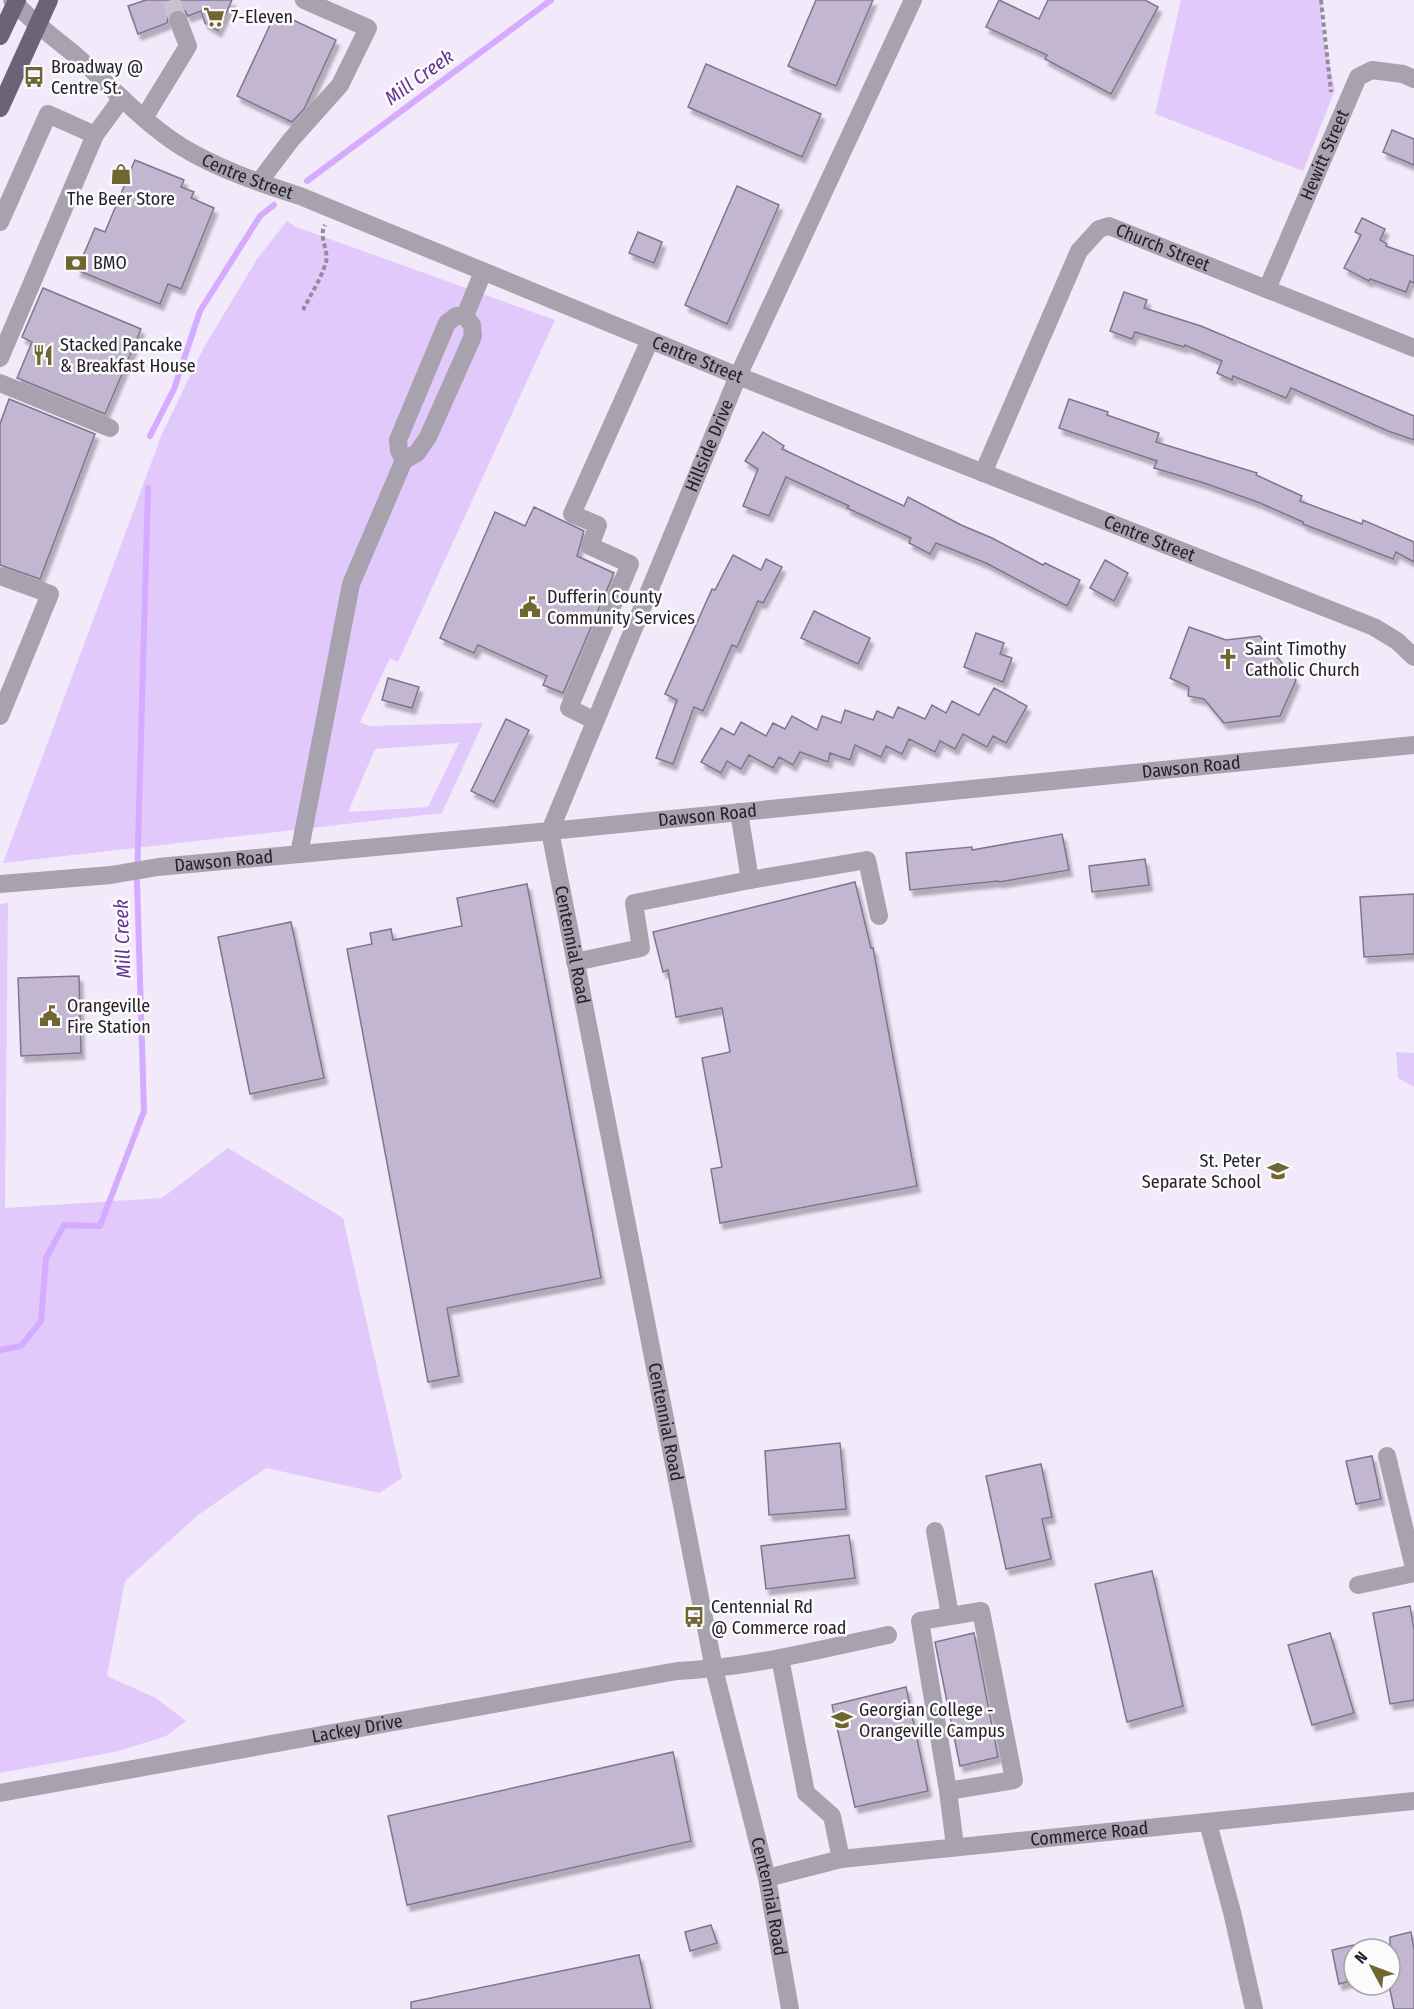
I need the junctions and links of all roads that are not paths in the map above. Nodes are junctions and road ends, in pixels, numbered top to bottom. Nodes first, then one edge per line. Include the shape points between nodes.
1 (49, 0) edge
2 (304, 0) edge
3 (913, 0) edge
4 (15, 1) edge
5 (178, 20) tunnel mouth
6 (38, 26) junction
7 (0, 36) edge
8 (1414, 79) edge
9 (122, 98) junction
10 (0, 108) edge
11 (144, 118) junction
12 (95, 135) junction
13 (259, 182) junction
14 (0, 222) edge
15 (483, 272) junction
16 (1267, 289) junction
17 (465, 316) junction
18 (651, 340) junction
19 (1414, 348) edge
20 (0, 358) edge
21 (738, 376) junction
22 (0, 383) edge
23 (110, 428) dead end
24 (404, 460) junction
25 (983, 473) junction
26 (0, 576) edge
27 (1414, 657) edge
28 (2, 706) edge
29 (596, 721) junction
30 (1414, 745) edge
31 (739, 812) junction
32 (550, 831) junction
33 (299, 854) junction
34 (750, 880) junction
35 (0, 884) edge
36 (879, 916) dead end
37 (575, 962) junction
38 (1387, 1456) dead end
39 (935, 1530) dead end
40 (1414, 1569) edge
41 (1414, 1573) edge
42 (1358, 1585) dead end
43 (950, 1615) junction
44 (888, 1635) dead end
45 (780, 1658) junction
46 (714, 1670) junction
47 (948, 1791) junction
48 (0, 1793) edge
49 (1414, 1802) edge
50 (1208, 1823) junction
51 (955, 1846) junction
52 (841, 1859) junction
53 (767, 1878) junction
54 (790, 2009) edge
55 (1254, 2009) edge

1 - 6 main road
2 - 13 street via 368,28 340,85
3 - 21 street, Hillside Drive
4 - 6 street, Centre Street
4 - 7 main road
5 - 11 street via 188,46
6 - 9 street, Centre Street
6 - 10 main road
8 - 16 street, Hewitt Street via 1372,70 1358,77
9 - 11 street, Centre Street
9 - 12 street
11 - 13 street, Centre Street via 181,147
12 - 14 street via 48,114
12 - 20 street
13 - 15 street, Centre Street
15 - 17 street
15 - 18 street, Centre Street
16 - 19 street, Church Street
16 - 25 street, Church Street via 1109,226 1099,229 1079,250
17 - 24 street via 472,325 473,336 428,437 417,453
17 - 24 street via 456,316 447,323 398,440
18 - 21 street, Centre Street
18 - 29 street via 572,514 598,525 590,546 630,564 568,708
21 - 25 street, Centre Street
21 - 29 street, Hillside Drive
22 - 23 street
24 - 33 street via 351,584
25 - 27 street, Centre Street via 1374,627
26 - 28 street via 50,594
29 - 32 street, Hillside Drive
30 - 31 street, Dawson Road
31 - 32 street, Dawson Road
31 - 34 street
32 - 33 street, Dawson Road
32 - 37 street, Centennial Road
33 - 35 street, Dawson Road
34 - 36 street via 867,860
34 - 37 street via 634,903 641,948
37 - 46 street, Centennial Road
38 - 40 street
39 - 43 street
41 - 42 street
43 - 47 street via 920,1621
43 - 47 street via 981,1611 1014,1780
44 - 45 street, Lackey Drive
45 - 46 street, Lackey Drive
45 - 52 street via 806,1793 832,1816
46 - 48 street, Lackey Drive via 677,1671
46 - 53 street, Centennial Road
47 - 51 street
49 - 50 street, Commerce Road
50 - 51 street, Commerce Road
50 - 55 street
51 - 52 street, Commerce Road
52 - 53 street, Commerce Road
53 - 54 street, Centennial Road

